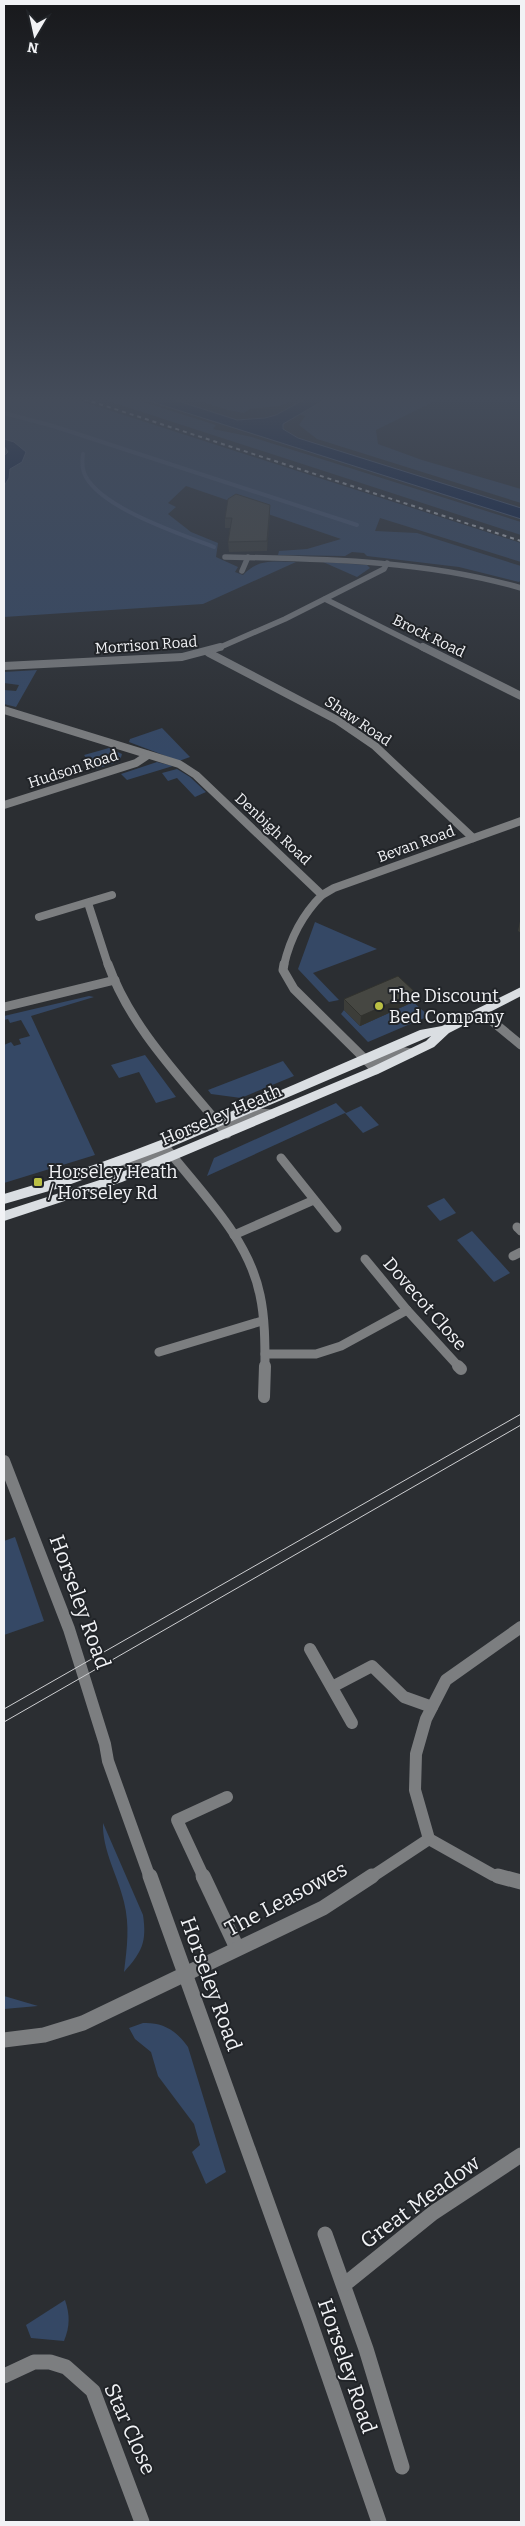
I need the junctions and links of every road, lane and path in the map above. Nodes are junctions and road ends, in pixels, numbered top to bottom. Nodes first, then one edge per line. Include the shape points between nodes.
1 (225, 557) dead end
2 (248, 557) junction
3 (387, 563) junction
4 (242, 572) dead end
5 (521, 588) edge
6 (325, 599) junction
7 (209, 653) junction
8 (4, 666) edge
9 (521, 696) edge
10 (4, 710) edge
11 (148, 755) junction
12 (4, 805) edge
13 (521, 821) edge
14 (473, 838) junction
15 (112, 895) dead end
16 (322, 895) junction
17 (88, 903) junction
18 (39, 917) dead end
19 (115, 980) junction
20 (521, 991) edge
21 (4, 1007) edge
22 (480, 1012) junction
23 (445, 1030) junction
24 (521, 1045) edge
25 (370, 1064) junction
26 (222, 1128) junction
27 (168, 1151) junction
28 (281, 1158) dead end
29 (4, 1199) edge
30 (314, 1200) junction
31 (4, 1216) edge
32 (337, 1228) dead end
33 (234, 1235) junction
34 (365, 1259) dead end
35 (406, 1310) junction
36 (262, 1321) junction
37 (158, 1352) dead end
38 (266, 1354) junction
39 (461, 1369) dead end
40 (264, 1397) dead end
41 (4, 1461) edge
42 (521, 1627) edge
43 (310, 1649) dead end
44 (332, 1687) junction
45 (432, 1707) junction
46 (352, 1723) dead end
47 (227, 1796) dead end
48 (429, 1839) junction
49 (521, 1882) edge
50 (237, 1948) junction
51 (185, 1973) junction
52 (4, 2040) edge
53 (521, 2155) edge
54 (325, 2234) dead end
55 (345, 2284) junction
56 (4, 2376) edge
57 (402, 2467) dead end
58 (142, 2522) edge
59 (378, 2522) edge

1 - 2 street
2 - 3 street
2 - 4 street
3 - 5 street via 449,570
3 - 6 street, Morrison Road via 384,569
6 - 7 street, Morrison Road
6 - 9 street, Brock Road
7 - 8 street, Morrison Road
7 - 14 street, Shaw Road via 337,720 375,746
10 - 11 street, Denbigh Road
11 - 12 street, Hudson Road via 136,763
11 - 16 street, Denbigh Road via 179,764 196,775
13 - 14 street, Bevan Road
14 - 16 street, Bevan Road
15 - 17 street
16 - 25 street via 308,911 288,951 283,970 294,989
17 - 18 street
17 - 19 street
19 - 21 street
19 - 26 street via 146,1032
20 - 22 highway, Horseley Heath
22 - 23 highway, Horseley Heath
22 - 24 street
23 - 25 highway, Horseley Heath via 424,1033
23 - 25 highway, Horseley Heath via 430,1044 411,1053
25 - 26 highway, Horseley Heath
25 - 26 highway, Horseley Heath via 272,1114
26 - 27 highway, Horseley Heath
27 - 29 highway, Horseley Heath via 117,1162
27 - 31 highway, Horseley Heath via 68,1196
27 - 33 street
28 - 30 street
30 - 32 street
30 - 33 street
33 - 36 street via 260,1293
34 - 35 street, Dovecot Close
35 - 38 street via 341,1346 316,1354
35 - 39 street, Dovecot Close
36 - 37 street
36 - 38 street
38 - 40 street
41 - 51 street, Horseley Road via 73,1641 106,1744 108,1762
42 - 45 street via 446,1680
43 - 44 street
44 - 45 street via 372,1666 404,1697
44 - 46 street
45 - 48 street via 416,1754 415,1790
47 - 50 street, Horseley Road via 178,1820
48 - 49 street via 493,1875
48 - 50 street, The Leasowes via 322,1908
50 - 51 street, The Leasowes
51 - 52 street, The Leasowes via 83,2023 44,2035
51 - 59 street, Horseley Road
53 - 55 street, Great Meadow via 433,2213
54 - 55 street
55 - 57 street
56 - 58 street, Star Close via 34,2362 50,2362 66,2367 93,2390

